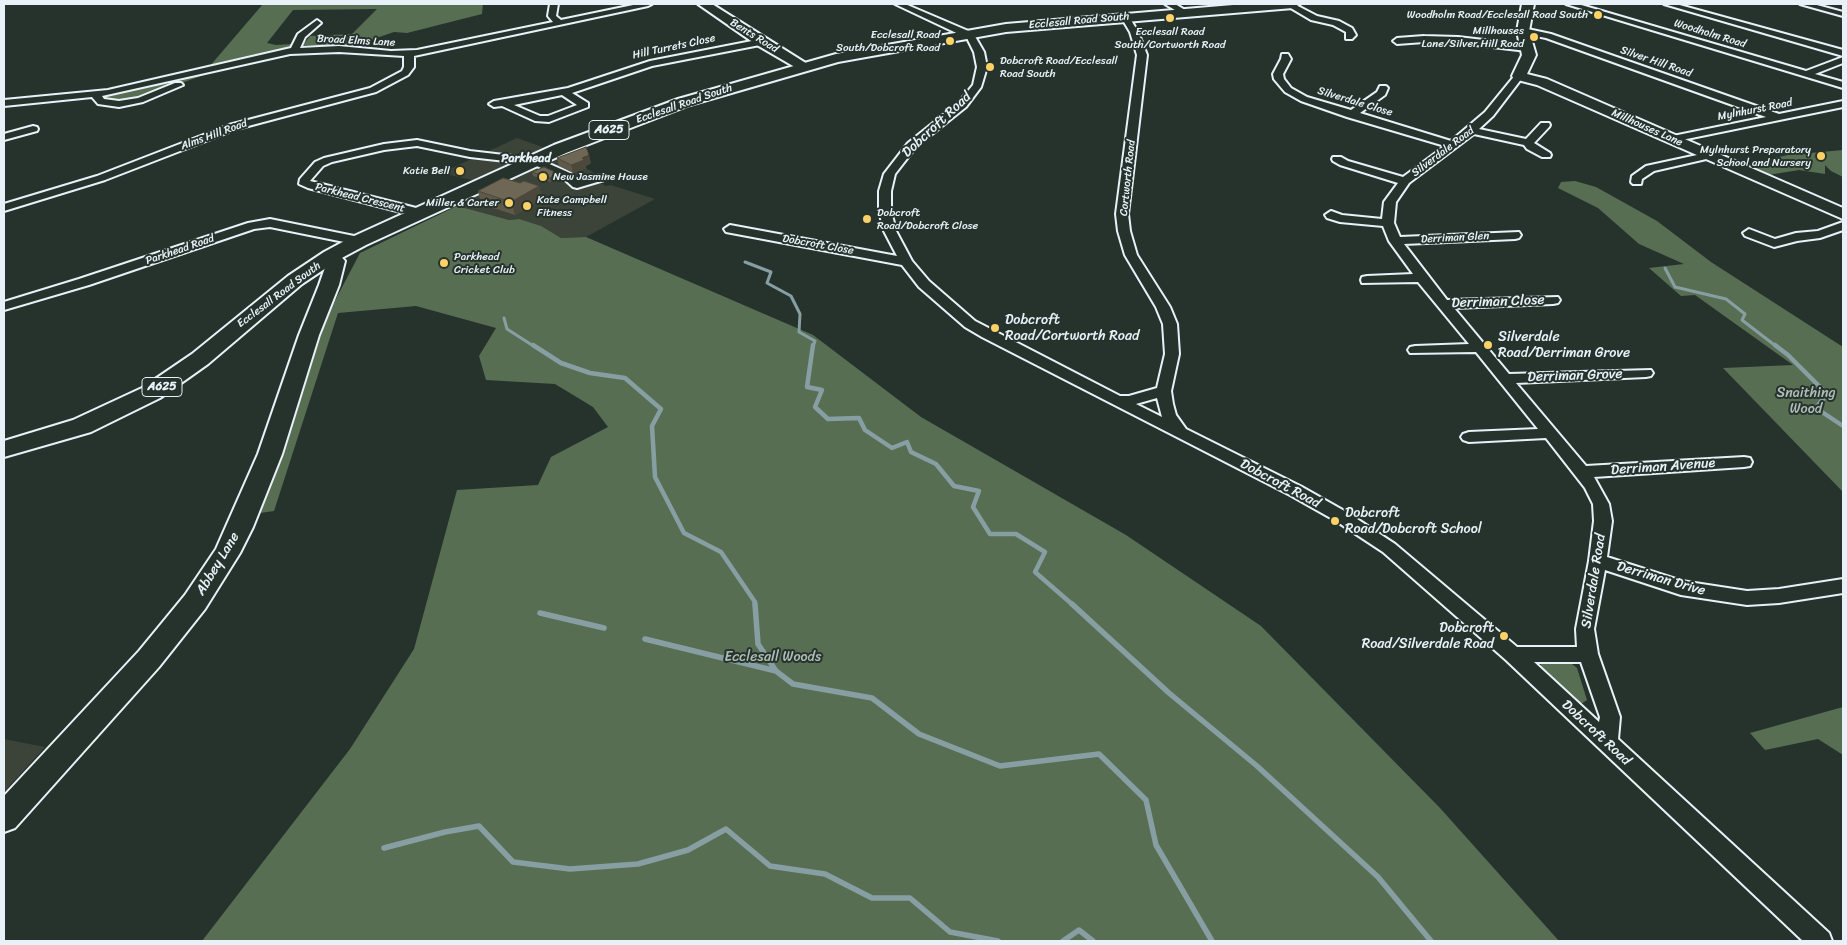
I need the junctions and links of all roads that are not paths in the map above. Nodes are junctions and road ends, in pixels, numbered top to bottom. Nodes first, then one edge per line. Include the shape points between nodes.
1 (554, 4) edge
2 (648, 4) edge
3 (704, 4) edge
4 (899, 4) edge
5 (1169, 4) edge
6 (1288, 4) edge
7 (1293, 4) edge
8 (1528, 4) edge
9 (1570, 4) edge
10 (1668, 4) edge
11 (1804, 4) edge
12 (1186, 13) junction
13 (1843, 14) edge
14 (1125, 17) junction
15 (558, 22) junction
16 (316, 23) dead end
17 (1523, 31) junction
18 (969, 35) junction
19 (1349, 37) dead end
20 (1397, 41) dead end
21 (762, 42) junction
22 (1527, 48) junction
23 (295, 50) junction
24 (1843, 53) edge
25 (409, 54) junction
26 (1285, 56) dead end
27 (1843, 60) edge
28 (804, 67) junction
29 (1806, 74) junction
30 (1519, 76) junction
31 (178, 85) dead end
32 (1843, 86) edge
33 (1383, 88) dead end
34 (563, 92) junction
35 (98, 94) junction
36 (510, 102) junction
37 (4, 103) edge
38 (494, 104) dead end
39 (1843, 104) edge
40 (1351, 115) junction
41 (1780, 118) junction
42 (1545, 126) dead end
43 (33, 130) dead end
44 (1472, 130) junction
45 (4, 137) edge
46 (1672, 139) junction
47 (1528, 143) junction
48 (1454, 145) junction
49 (1546, 155) dead end
50 (1711, 155) junction
51 (1338, 159) dead end
52 (534, 161) junction
53 (600, 178) dead end
54 (1405, 181) junction
55 (1637, 182) dead end
56 (4, 208) edge
57 (420, 213) junction
58 (1843, 214) edge
59 (1331, 215) dead end
60 (1388, 223) junction
61 (1843, 226) edge
62 (730, 229) dead end
63 (1749, 234) dead end
64 (1515, 235) dead end
65 (359, 241) junction
66 (1395, 241) junction
67 (906, 262) junction
68 (332, 267) junction
69 (1422, 278) junction
70 (1366, 280) dead end
71 (1553, 300) dead end
72 (1443, 304) junction
73 (4, 306) edge
74 (1479, 348) junction
75 (1415, 350) dead end
76 (1646, 373) dead end
77 (1504, 379) junction
78 (1164, 390) junction
79 (1116, 399) junction
80 (1182, 433) junction
81 (1549, 433) junction
82 (1469, 437) dead end
83 (4, 449) edge
84 (1744, 462) dead end
85 (1582, 472) junction
86 (1598, 561) junction
87 (1843, 586) edge
88 (1588, 654) junction
89 (1513, 655) junction
90 (1607, 743) junction
91 (4, 818) edge
92 (1820, 941) edge

1 - 15 street via 552,16
2 - 15 street, Broad Elms Lane
3 - 21 street, Bents Road
4 - 18 street
5 - 12 street
6 - 7 main road, Ecclesall Road South / A625
6 - 12 main road, Ecclesall Road South / A625
6 - 19 street via 1314,18 1349,30 1352,35
8 - 17 street
9 - 29 street, Woodholm Road
10 - 24 street
11 - 13 street
12 - 14 main road, Ecclesall Road South / A625
14 - 18 main road, Ecclesall Road South / A625 via 1030,25
14 - 78 street, Cortworth Road via 1142,56 1122,214 1131,255 1170,324 1172,354
15 - 25 street, Broad Elms Lane
16 - 23 street via 302,36
17 - 22 street
17 - 41 street, Silver Hill Road via 1548,36
18 - 28 main road, Ecclesall Road South / A625 via 872,50
18 - 67 street, Dobcroft Road via 979,52 982,67 978,85 962,105 912,145 890,174 885,191 890,231
20 - 22 street via 1458,40
21 - 28 street, Bents Road
21 - 34 street, Hill Turrets Close via 642,66
22 - 30 street via 1529,55
23 - 25 street, Broad Elms Lane via 339,49
23 - 35 street, Broad Elms Lane
25 - 56 street, Alms Hill Road via 409,67 405,73 373,90 233,127 101,178
26 - 40 street, Silverdale Close via 1278,74 1288,90 1314,104
27 - 29 street
28 - 52 main road, Ecclesall Road South / A625 via 684,102
29 - 32 street, Woodholm Road
30 - 44 street, Silverdale Road
30 - 46 street, Millhouses Lane via 1542,82
31 - 35 street via 140,100 119,104 101,102 97,99
33 - 40 street via 1382,93
34 - 36 street, Hill Turrets Close
34 - 36 street via 584,105 549,119 540,119 508,106
35 - 37 street, Broad Elms Lane
36 - 38 street, Hill Turrets Close
39 - 41 street, Mylnhurst Road
40 - 48 street, Silverdale Close
41 - 46 street, Mylnhurst Road
42 - 47 street
43 - 45 street
44 - 47 street
44 - 48 street, Silverdale Road
46 - 50 street, Millhouses Lane
47 - 49 street
48 - 54 street, Silverdale Road
50 - 55 street via 1650,168 1636,178
50 - 58 street, Millhouses Lane
51 - 54 street, Silverdale Road
52 - 53 street via 566,175 577,185
52 - 57 main road, Ecclesall Road South / A625
52 - 57 street, Parkhead Crescent via 408,143 328,160 319,164 304,181 312,186
54 - 60 street, Silverdale Road via 1390,202
57 - 65 main road, Ecclesall Road South / A625
59 - 60 street
60 - 66 street, Silverdale Road
61 - 63 street via 1774,243
62 - 67 street, Dobcroft Close
64 - 66 street, Derriman Glen
65 - 68 main road via 352,252
65 - 73 street, Parkhead Road via 282,224 252,226
66 - 69 street, Silverdale Road
67 - 79 street, Dobcroft Road via 924,284 970,324
68 - 83 main road, Ecclesall Road South / A625 via 294,280 200,359 151,393 82,426
68 - 91 street, Abbey Lane via 270,454 227,553 195,602 149,659
69 - 70 street
69 - 72 street, Silverdale Road
71 - 72 street, Derriman Close
72 - 74 street, Silverdale Road
74 - 75 street
74 - 77 street, Silverdale Road
76 - 77 street, Derriman Grove
77 - 81 street, Silverdale Road
78 - 79 street via 1129,401
78 - 80 street, Cortworth Road via 1164,404 1169,416
79 - 80 street, Dobcroft Road
80 - 89 street, Dobcroft Road via 1296,491 1389,548
81 - 82 street
81 - 85 street, Silverdale Road
84 - 85 street, Derriman Avenue
85 - 86 street, Silverdale Road via 1601,504 1603,520
86 - 87 street, Derriman Drive via 1681,588 1747,598
86 - 88 street, Silverdale Road via 1585,629
88 - 89 street
88 - 90 street, Silverdale Road via 1610,717
89 - 90 street, Dobcroft Road
90 - 92 street, Dobcroft Road

